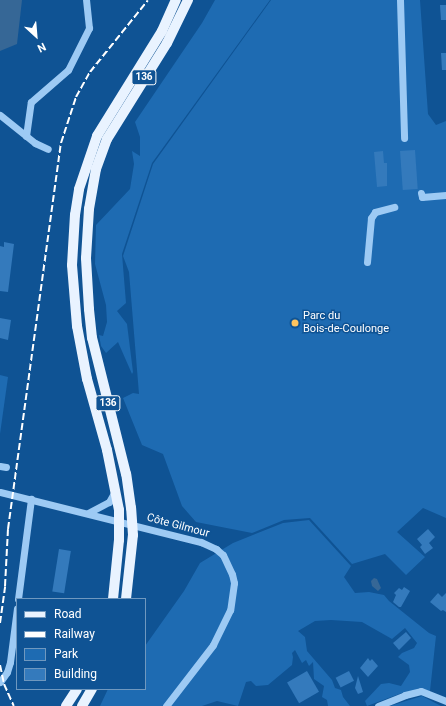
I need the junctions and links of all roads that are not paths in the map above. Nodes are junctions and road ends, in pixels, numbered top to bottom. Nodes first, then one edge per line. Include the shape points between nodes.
1 (86, 0) edge
2 (176, 0) edge
3 (188, 0) edge
4 (400, 0) edge
5 (0, 115) edge
6 (26, 136) junction
7 (404, 138) dead end
8 (48, 149) dead end
9 (421, 193) dead end
10 (446, 195) edge
11 (394, 207) dead end
12 (367, 262) dead end
13 (116, 491) junction
14 (0, 492) edge
15 (31, 499) junction
16 (88, 513) junction
17 (119, 521) junction
18 (133, 525) junction
19 (18, 598) edge
20 (113, 598) edge
21 (126, 598) edge
22 (16, 616) edge
23 (0, 682) edge
24 (76, 690) edge
25 (91, 690) edge
26 (446, 701) edge
27 (66, 706) edge
28 (82, 706) edge
29 (166, 706) edge
30 (378, 706) edge

1 - 6 street via 89,28 68,70 31,102
2 - 13 main road, 136 via 155,44 97,136 79,189 75,215 72,265 77,326 87,379
3 - 18 main road, 136 via 167,43 107,139 96,169 89,209 86,258 90,324 99,371 127,480
4 - 7 street
5 - 6 street
6 - 8 street
9 - 10 street via 422,198
11 - 12 street via 375,212 371,218
13 - 16 street via 109,502
13 - 17 main road, 136
14 - 15 street, Côte Gilmour
15 - 16 street, Côte Gilmour
15 - 19 street
16 - 17 street, Côte Gilmour
17 - 18 street, Côte Gilmour
17 - 20 main road, 136
18 - 21 main road, 136
18 - 29 street, Côte Gilmour via 201,542 216,549 223,555 234,583 230,610 213,645
22 - 23 street via 10,662
24 - 27 main road
25 - 28 main road
26 - 30 street via 421,691

